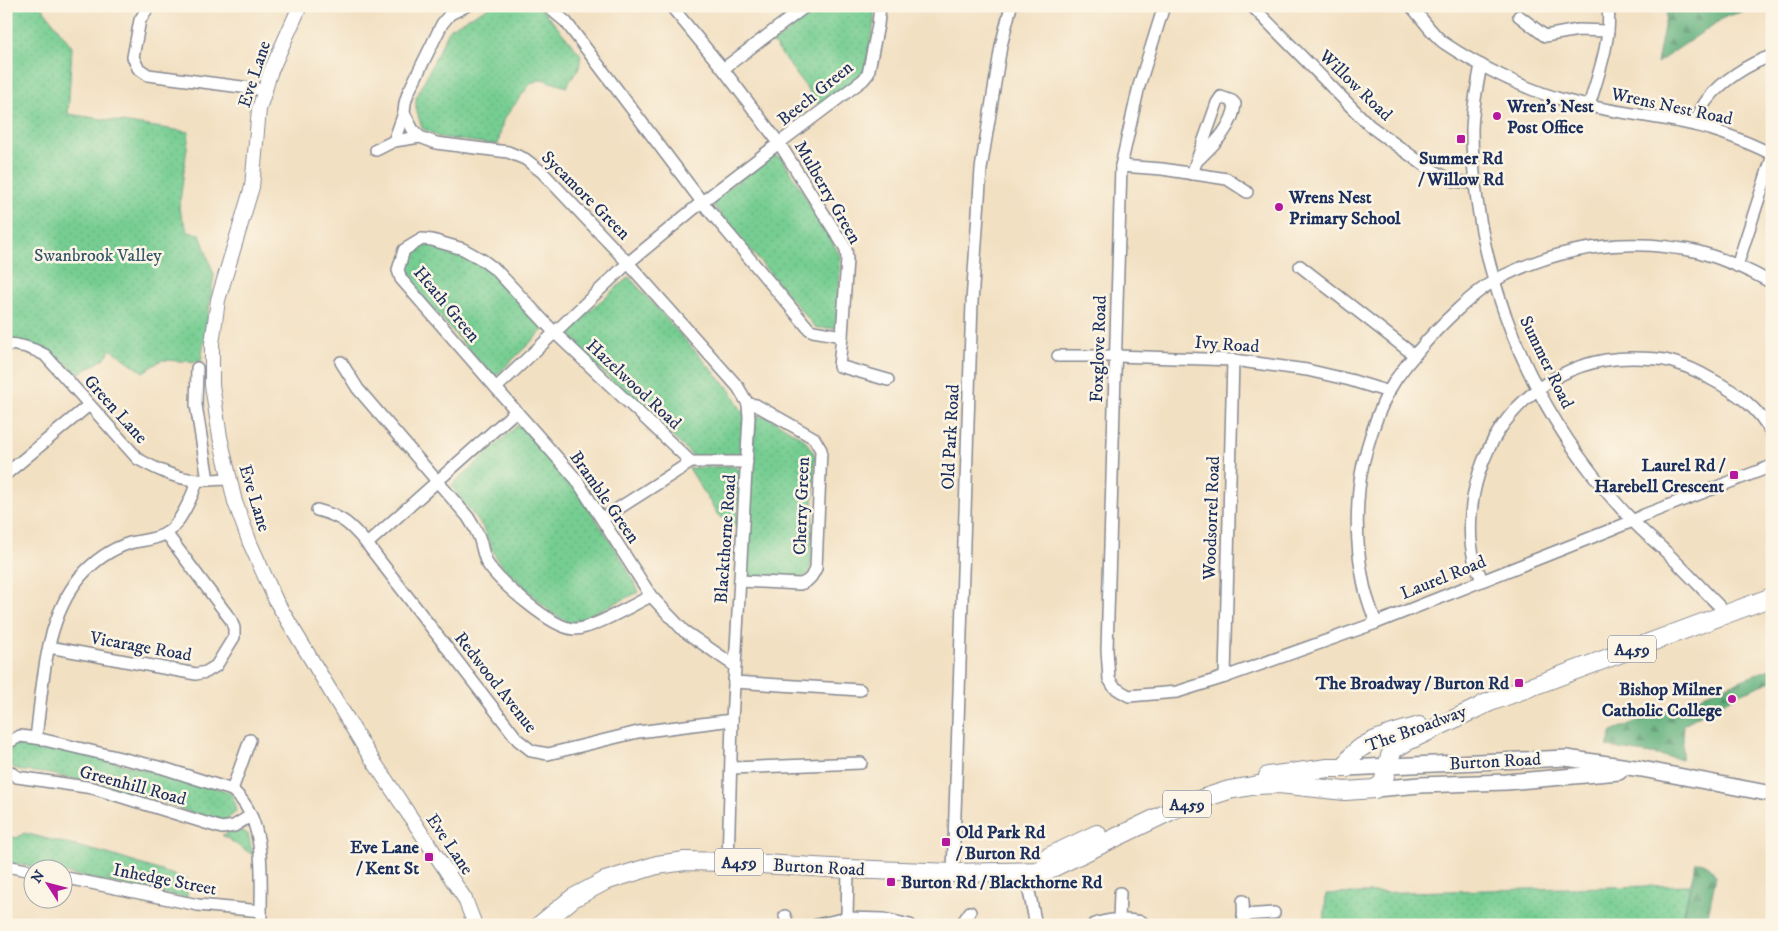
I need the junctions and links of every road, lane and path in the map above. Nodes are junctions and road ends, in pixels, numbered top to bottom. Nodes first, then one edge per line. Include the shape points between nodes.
1 (149, 6) edge
2 (300, 6) edge
3 (466, 6) edge
4 (547, 6) edge
5 (671, 6) edge
6 (806, 6) edge
7 (880, 6) edge
8 (1011, 6) edge
9 (1164, 6) edge
10 (1252, 6) edge
11 (1411, 6) edge
12 (1608, 6) edge
13 (1519, 16) dead end
14 (1608, 31) junction
15 (1772, 56) edge
16 (1481, 65) junction
17 (723, 69) junction
18 (265, 90) junction
19 (1589, 106) junction
20 (404, 113) junction
21 (1695, 125) junction
22 (420, 137) junction
23 (394, 141) junction
24 (779, 143) junction
25 (376, 150) dead end
26 (1772, 156) edge
27 (1196, 162) junction
28 (1121, 166) junction
29 (1192, 174) junction
30 (1474, 183) junction
31 (1247, 192) dead end
32 (702, 202) junction
33 (628, 263) junction
34 (1300, 266) dead end
35 (1737, 266) junction
36 (1494, 282) junction
37 (1772, 283) edge
38 (554, 332) junction
39 (842, 336) junction
40 (6, 344) edge
41 (1414, 355) junction
42 (1058, 356) dead end
43 (1116, 356) junction
44 (1233, 360) junction
45 (341, 362) dead end
46 (197, 368) dead end
47 (888, 380) dead end
48 (496, 388) junction
49 (1537, 389) junction
50 (1389, 392) junction
51 (89, 404) junction
52 (748, 404) junction
53 (516, 411) junction
54 (1772, 434) edge
55 (691, 462) junction
56 (748, 462) junction
57 (1772, 466) edge
58 (6, 474) edge
59 (228, 479) junction
60 (203, 480) junction
61 (438, 482) junction
62 (317, 510) dead end
63 (602, 519) junction
64 (1633, 521) junction
65 (166, 533) junction
66 (368, 544) junction
67 (1482, 580) junction
68 (740, 581) junction
69 (651, 596) junction
70 (1772, 597) edge
71 (1727, 614) junction
72 (1376, 623) junction
73 (49, 647) junction
74 (735, 666) junction
75 (1225, 677) junction
76 (734, 682) junction
77 (860, 690) dead end
78 (1122, 692) joint
79 (1492, 701) junction
80 (732, 720) junction
81 (36, 738) junction
82 (250, 740) dead end
83 (6, 744) edge
84 (861, 763) dead end
85 (1419, 765) junction
86 (1387, 767) junction
87 (732, 768) junction
88 (1347, 768) junction
89 (6, 769) edge
90 (1642, 769) junction
91 (1483, 783) junction
92 (232, 790) junction
93 (1368, 790) junction
94 (1772, 794) edge
95 (250, 816) junction
96 (728, 862) junction
97 (6, 866) edge
98 (22, 869) edge
99 (848, 870) junction
100 (1025, 872) junction
101 (953, 873) junction
102 (72, 878) edge
103 (1120, 894) dead end
104 (1243, 901) dead end
105 (261, 911) junction
106 (970, 912) dead end
107 (1274, 914) dead end
108 (847, 918) junction
109 (1119, 919) junction
110 (1243, 920) edge
111 (1142, 922) dead end
112 (475, 924) edge
113 (261, 925) edge
114 (540, 925) edge
115 (816, 925) edge
116 (910, 925) edge
117 (961, 925) edge
118 (1036, 925) edge
119 (1093, 925) edge

1 - 18 street via 140,20 134,58 138,68 148,75
2 - 18 street, Eve Lane
3 - 20 street via 450,14 442,24 408,92
4 - 32 street via 566,22
5 - 17 street, Beech Green
6 - 17 street
7 - 24 street, Beech Green via 868,74
8 - 101 street, Old Park Road via 989,114 976,235
9 - 28 street, Foxglove Road via 1139,86
10 - 30 street, Willow Road via 1370,126 1428,168 1454,181
11 - 16 street, Wrens Nest Road via 1443,42
12 - 14 street
13 - 14 street via 1545,36 1578,30
14 - 19 street
15 - 21 street via 1741,71 1721,86 1706,101
16 - 19 street, Wrens Nest Road via 1532,89
16 - 30 street, Summer Road via 1472,130
17 - 24 street, Beech Green
18 - 59 street, Eve Lane via 259,109 252,187 218,300 212,344 212,385
19 - 21 street, Wrens Nest Road
20 - 22 street
20 - 23 street
21 - 26 street, Wrens Nest Road via 1738,138
22 - 23 street
22 - 33 street, Sycamore Green via 436,143 508,152 525,159 542,172
23 - 25 street
24 - 32 street, Mulberry Green
24 - 39 street, Mulberry Green via 846,249
26 - 35 street
27 - 27 street via 1221,97 1232,101 1235,112 1229,124
27 - 29 street
28 - 29 street
28 - 43 street, Foxglove Road
29 - 31 street via 1227,179
30 - 36 street, Summer Road
32 - 33 street, Sycamore Green
32 - 39 street via 813,332
33 - 38 street
33 - 52 street via 738,387
34 - 41 street
35 - 36 street via 1697,251 1620,244 1581,249 1540,261
35 - 37 street
36 - 41 street via 1467,301
36 - 49 street, Summer Road via 1508,325
38 - 48 street
38 - 48 street, Heath Green via 496,270 463,249 422,239 404,250 398,270 401,279
38 - 55 street, Hazelwood Road
39 - 47 street, Mulberry Green via 839,366
40 - 51 street, Green Lane via 30,347 45,355
41 - 50 street
42 - 43 street, Ivy Road
43 - 44 street, Ivy Road
43 - 78 street, Foxglove Road via 1107,650 1109,679
44 - 50 street, Ivy Road via 1307,370
44 - 75 street, Woodsorrel Road
45 - 61 street via 358,389
46 - 60 street
48 - 53 street, Heath Green
49 - 54 street via 1563,373 1596,361 1613,358 1668,361 1694,370 1734,392 1751,405
49 - 64 street, Summer Road via 1591,472
49 - 67 street via 1521,402 1497,434 1483,461 1474,490 1470,519 1474,558
50 - 72 street via 1374,427 1359,488 1357,523 1363,580
51 - 58 street
51 - 60 street, Green Lane via 138,459 175,476
52 - 56 street, Blackthorne Road
52 - 68 street, Cherry Green via 814,438 821,450 816,568 806,582 800,584
53 - 61 street
53 - 63 street, Bramble Green via 576,479
55 - 56 street
55 - 63 street
56 - 68 street, Blackthorne Road
57 - 64 street, Laurel Road
59 - 60 street, Green Lane
59 - 112 street, Eve Lane via 250,543 276,601 366,750 465,899
60 - 65 street
61 - 66 street
61 - 69 street via 468,517 479,536 487,562 501,579 556,624 574,629 588,627
62 - 66 street, Redwood Avenue via 349,524
63 - 69 street, Bramble Green
64 - 67 street, Laurel Road
64 - 71 street, Summer Road
65 - 73 street via 113,550 97,561 80,578 66,600
65 - 73 street, Vicarage Road via 232,620 234,637 216,666 196,674
66 - 80 street, Redwood Avenue via 518,740 532,751 548,754 638,732
67 - 72 street, Laurel Road
68 - 74 street, Blackthorne Road
69 - 74 street, Bramble Green via 684,631
70 - 71 main road, The Broadway / A459
71 - 79 main road, The Broadway / A459
72 - 75 street, Laurel Road
73 - 81 street
74 - 76 street, Blackthorne Road
75 - 78 street, Laurel Road via 1177,692 1129,696
76 - 77 street
76 - 80 street, Blackthorne Road
79 - 86 main road, The Broadway / A459 via 1394,749
79 - 88 main road, The Broadway / A459 via 1373,741 1351,756
80 - 87 street, Blackthorne Road
81 - 83 street, Greenhill Road via 20,736
81 - 92 street, Greenhill Road via 163,768
82 - 92 street
84 - 87 street
85 - 86 main road, Burton Road
85 - 90 main road, Burton Road via 1566,758
85 - 91 main road via 1436,770 1479,769
86 - 88 main road, Burton Road
86 - 93 main road, The Broadway / A459 via 1382,782
87 - 96 street, Blackthorne Road
88 - 93 main road, The Broadway
88 - 100 main road, A459 via 1256,777 1211,787 1146,811 1042,860
89 - 95 street, Greenhill Road via 17,777 93,788 222,828 234,826
90 - 91 main road, Burton Road
90 - 94 main road, Burton Road
91 - 93 main road, Burton Road
92 - 95 street via 241,798
93 - 100 main road, A459 via 1345,791 1279,784 1229,790 1183,806 1046,871
95 - 105 street via 260,854
96 - 99 main road, Burton Road / A459
96 - 114 main road, Burton Road / A459 via 685,861 657,865 606,881 573,898
97 - 98 street
99 - 101 main road, Burton Road / A459
99 - 108 street
100 - 101 main road, Burton Road / A459
100 - 118 street
102 - 105 street, Inhedge Street via 198,905
103 - 109 street
104 - 110 street
105 - 113 street
106 - 117 street
107 - 110 street
108 - 115 street
108 - 116 street via 884,919
109 - 111 street
109 - 119 street

